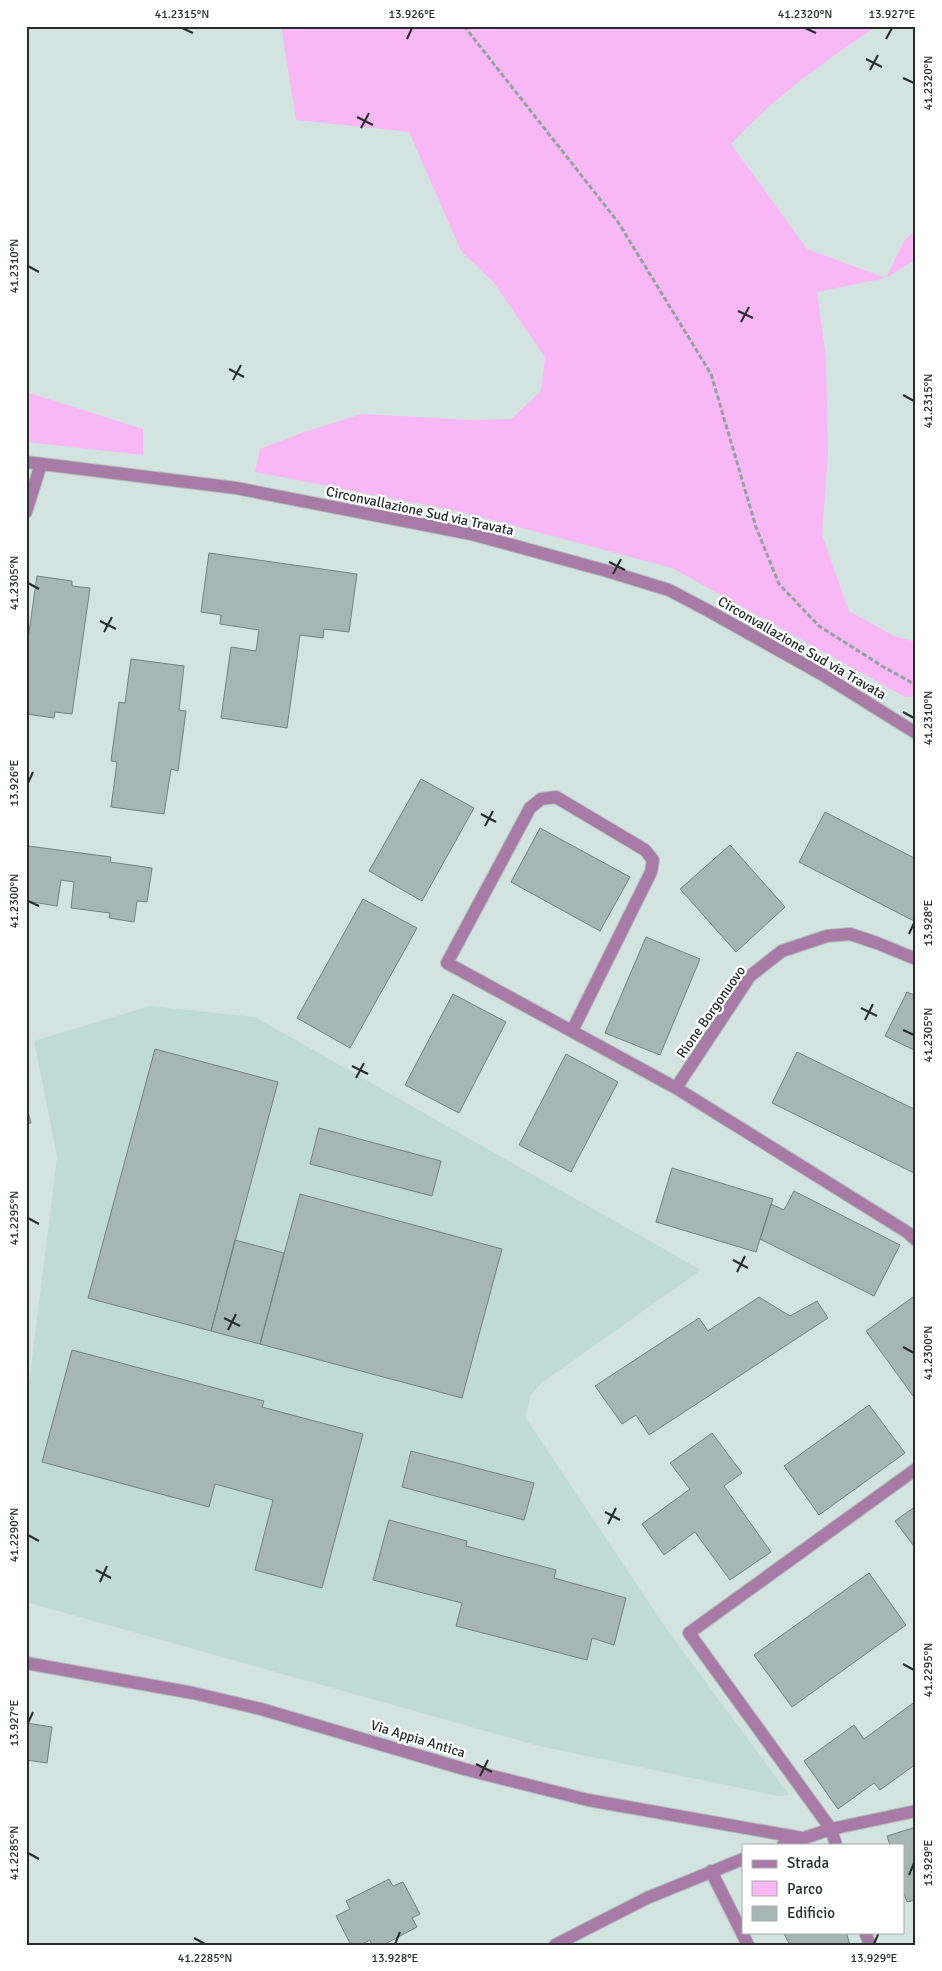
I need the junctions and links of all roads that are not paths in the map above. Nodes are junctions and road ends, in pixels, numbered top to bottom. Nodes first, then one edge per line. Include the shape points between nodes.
1 (26, 462) edge
2 (41, 464) junction
3 (26, 512) edge
4 (916, 733) edge
5 (916, 959) edge
6 (572, 1031) junction
7 (676, 1088) junction
8 (916, 1240) edge
9 (916, 1469) edge
10 (26, 1663) edge
11 (916, 1812) edge
12 (831, 1830) junction
13 (802, 1838) junction
14 (786, 1844) edge
15 (836, 1844) edge
16 (742, 1859) edge
17 (712, 1871) junction
18 (742, 1933) edge
19 (555, 1945) edge

1 - 2 street, Circonvallazione Sud via Travata
2 - 3 street
2 - 4 street, Circonvallazione Sud via Travata via 236,488 471,534 669,590 823,675
5 - 7 street, Rione Borgonuovo via 850,934 828,936 782,952 750,976
6 - 6 street via 447,963 530,808 541,799 556,797 646,850 653,860 651,872
6 - 7 street
7 - 8 street
9 - 12 street via 689,1633
10 - 13 street, Via Appia Antica via 184,1691 261,1709 464,1769 588,1800
11 - 12 street
12 - 13 street
12 - 15 street
13 - 14 street
16 - 17 street
17 - 18 street
17 - 19 street via 647,1898

